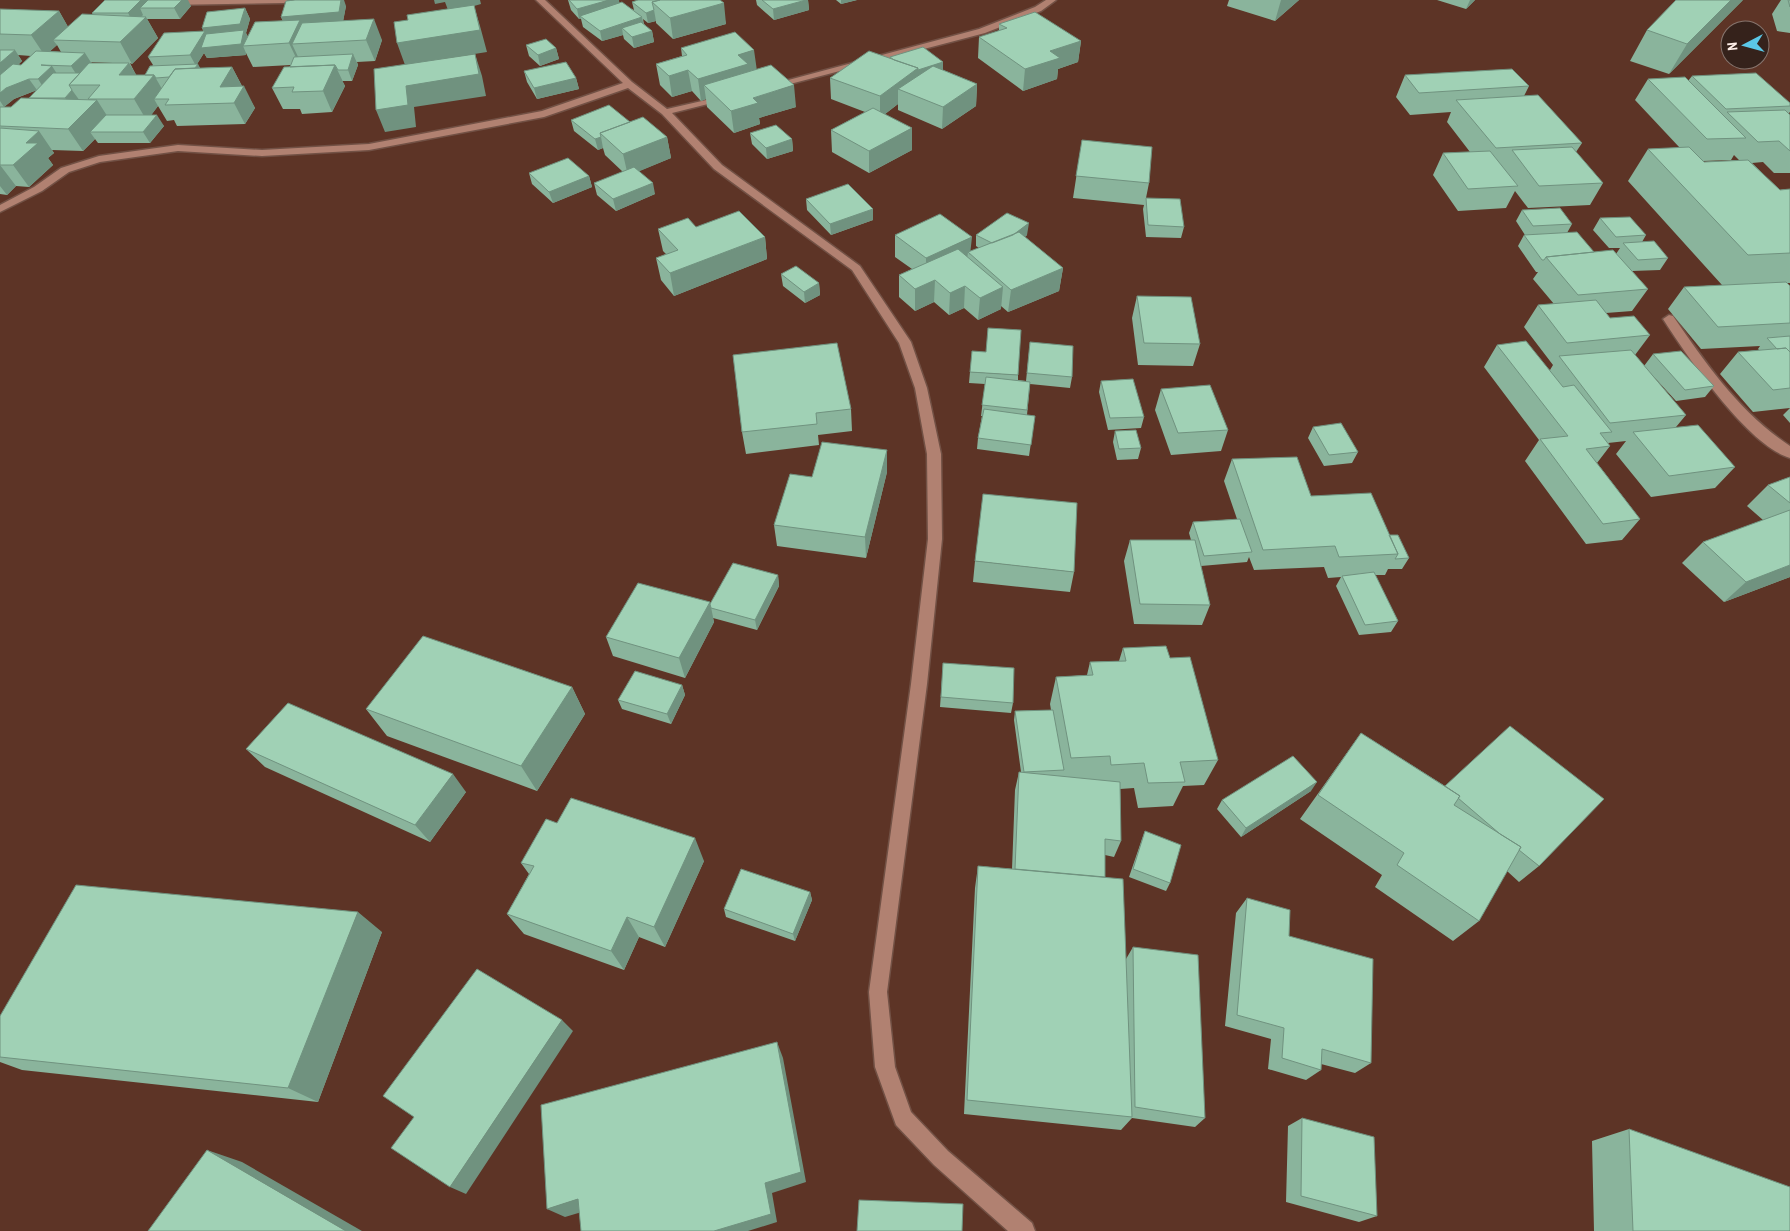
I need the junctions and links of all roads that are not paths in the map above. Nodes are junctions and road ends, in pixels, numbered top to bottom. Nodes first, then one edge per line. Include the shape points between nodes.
1 (284, 0) edge
2 (540, 0) edge
3 (1052, 0) edge
4 (164, 3) edge
5 (629, 84) junction
6 (759, 89) edge
7 (731, 96) edge
8 (665, 112) junction
9 (0, 209) edge
10 (1669, 320) dead end
11 (1790, 452) edge
12 (1024, 1231) edge

1 - 4 street
2 - 5 street
3 - 6 street via 1038,9 982,31
5 - 8 street
5 - 9 street via 544,114 368,147 262,153 178,148 99,159 65,170
7 - 8 street
8 - 12 street via 718,167 856,268 906,342 921,388 934,454 935,539 878,992 885,1067 903,1118 941,1158
10 - 11 street via 1743,417

